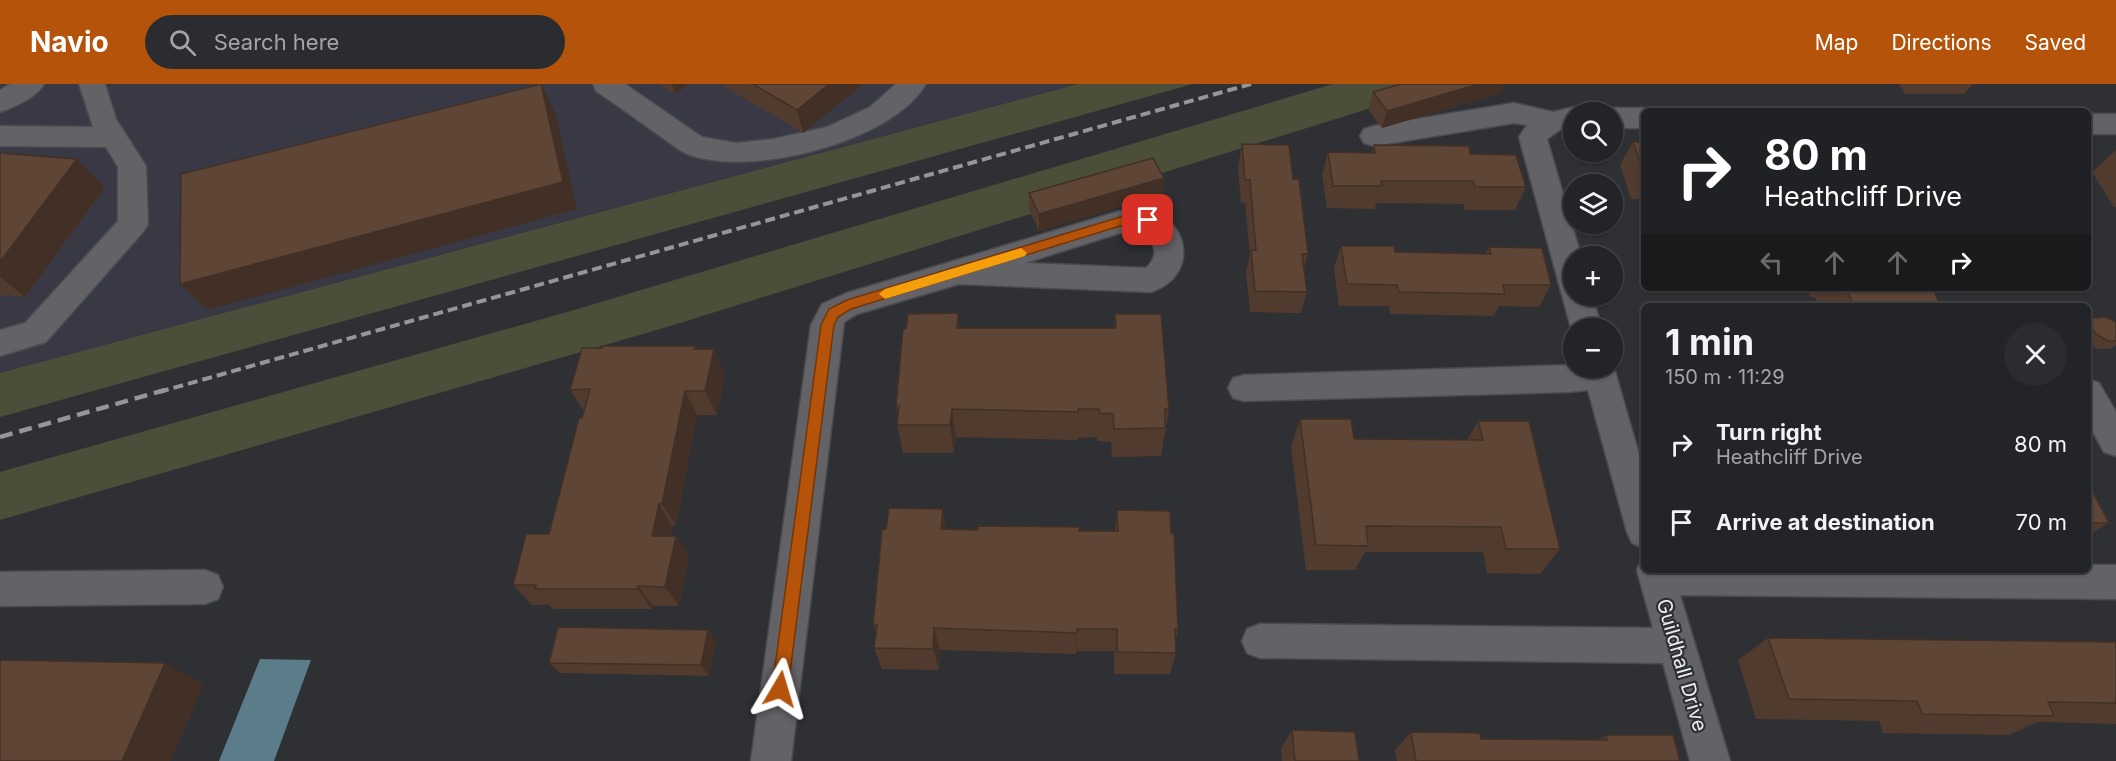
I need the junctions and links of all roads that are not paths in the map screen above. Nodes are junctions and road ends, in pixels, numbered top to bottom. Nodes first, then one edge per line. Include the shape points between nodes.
1 (31, 84) edge
2 (92, 84) edge
3 (606, 84) edge
4 (913, 84) edge
5 (0, 102) edge
6 (1623, 118) edge
7 (1641, 118) edge
8 (1563, 119) edge
9 (1563, 120) edge
10 (2091, 124) edge
11 (2116, 124) edge
12 (0, 136) edge
13 (113, 136) junction
14 (1374, 136) dead end
15 (1563, 246) edge
16 (959, 272) junction
17 (0, 343) edge
18 (1572, 378) edge
19 (1601, 378) edge
20 (1244, 388) dead end
21 (2116, 392) edge
22 (2091, 393) edge
23 (2091, 398) edge
24 (2116, 442) edge
25 (1641, 521) edge
26 (1656, 574) edge
27 (2116, 582) edge
28 (205, 587) dead end
29 (0, 589) edge
30 (1260, 641) dead end
31 (1677, 646) junction
32 (771, 761) edge
33 (1710, 761) edge

1 - 5 street
2 - 13 street via 103,120
3 - 4 street via 695,146 736,153 834,135 880,114
6 - 7 street
8 - 14 street via 1514,113
9 - 15 street via 1540,128 1533,137
10 - 11 street
12 - 13 street
13 - 17 street via 132,166 133,224 36,333
16 - 16 street via 1151,280 1164,272 1170,256 1166,237 1148,220 1130,221
16 - 32 street via 847,305 833,313 827,325
18 - 20 street
19 - 25 street
21 - 22 street
23 - 24 street
26 - 27 street
26 - 31 street, Guildhall Drive
28 - 29 street
30 - 31 street
31 - 33 street, Guildhall Drive

